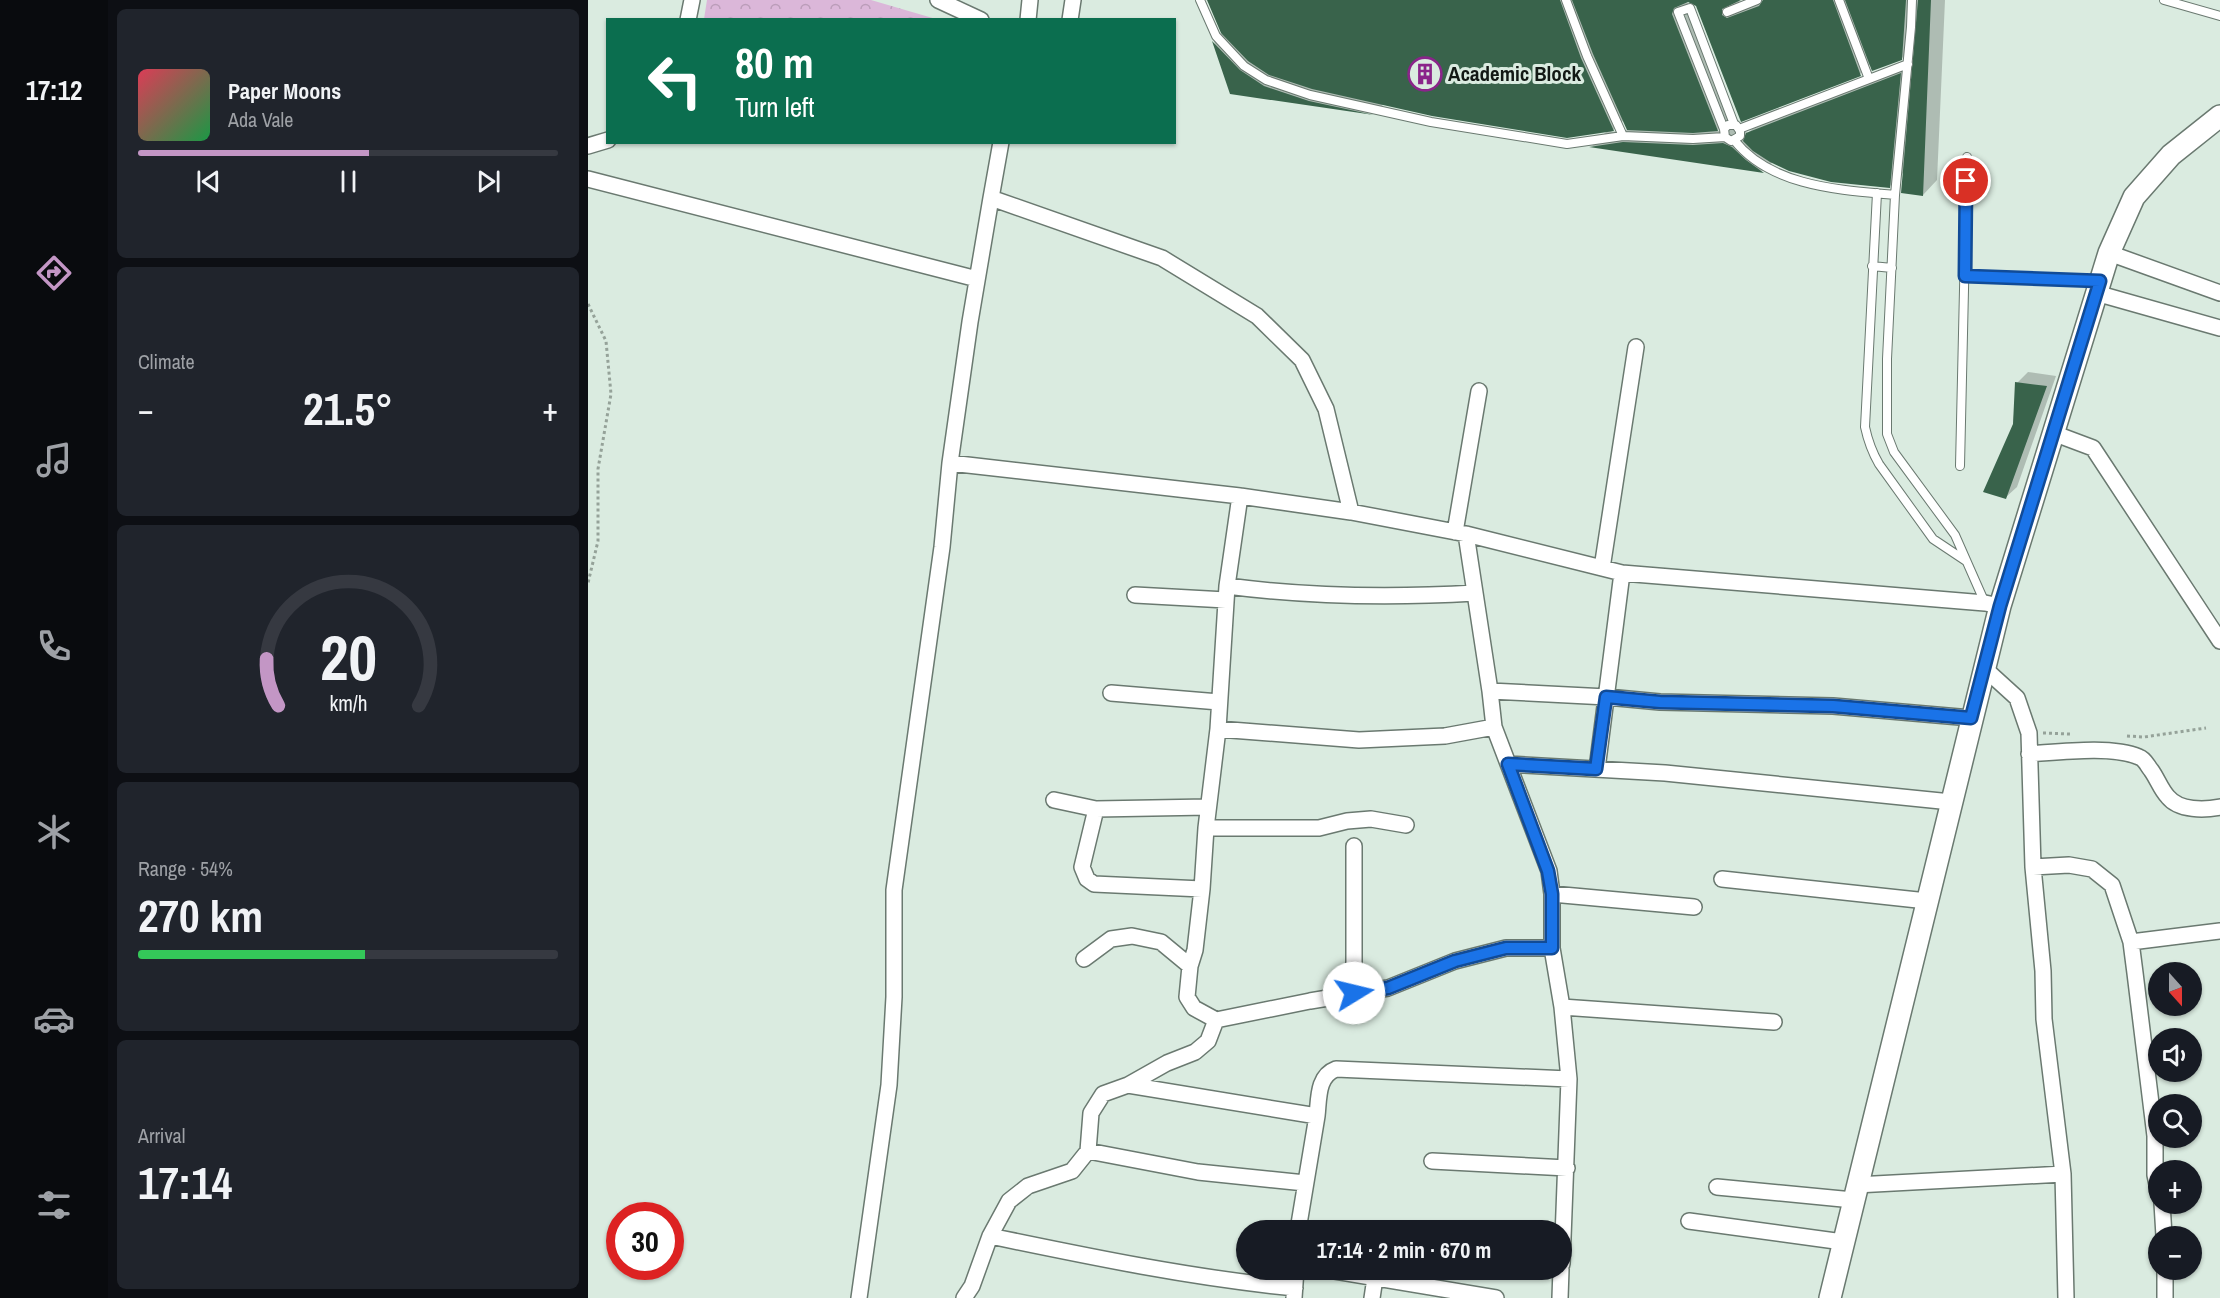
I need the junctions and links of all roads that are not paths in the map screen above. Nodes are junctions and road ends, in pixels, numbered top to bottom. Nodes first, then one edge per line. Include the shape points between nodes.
1 (692, 0) edge
2 (1030, 0) edge
3 (1073, 0) edge
4 (1200, 0) edge
5 (1566, 0) edge
6 (1757, 0) edge
7 (1839, 0) edge
8 (1912, 0) edge
9 (2164, 0) edge
10 (944, 1) edge
11 (1727, 12) dead end
12 (2220, 16) edge
13 (688, 18) edge
14 (977, 18) edge
15 (1028, 18) edge
16 (1070, 18) edge
17 (1908, 64) junction
18 (1869, 79) junction
19 (2220, 116) edge
20 (1737, 127) junction
21 (1725, 133) junction
22 (1623, 136) junction
23 (606, 141) edge
24 (1734, 141) junction
25 (1001, 144) edge
26 (588, 146) edge
27 (1967, 157) dead end
28 (588, 179) edge
29 (1877, 193) junction
30 (1895, 195) junction
31 (991, 198) junction
32 (2109, 252) junction
33 (1872, 267) junction
34 (1892, 267) junction
35 (1965, 276) junction
36 (977, 279) junction
37 (2098, 287) junction
38 (2220, 293) edge
39 (2220, 328) edge
40 (1636, 347) dead end
41 (1479, 391) dead end
42 (2053, 433) junction
43 (950, 463) junction
44 (1960, 466) dead end
45 (1240, 496) junction
46 (1351, 512) junction
47 (1460, 533) junction
48 (1967, 562) junction
49 (1602, 568) junction
50 (1622, 573) junction
51 (1226, 593) junction
52 (1475, 593) junction
53 (1135, 595) dead end
54 (1992, 604) junction
55 (2220, 641) edge
56 (1984, 668) junction
57 (1491, 691) junction
58 (1111, 693) dead end
59 (1606, 697) junction
60 (1219, 702) junction
61 (1971, 718) junction
62 (1494, 727) junction
63 (1218, 729) junction
64 (2029, 754) junction
65 (1508, 764) junction
66 (1596, 769) junction
67 (1054, 800) dead end
68 (1951, 802) junction
69 (1208, 807) junction
70 (2220, 807) edge
71 (1096, 809) junction
72 (1406, 825) dead end
73 (1206, 828) junction
74 (1354, 846) dead end
75 (2033, 867) junction
76 (1722, 879) dead end
77 (1202, 889) junction
78 (1552, 894) junction
79 (1927, 901) junction
80 (1694, 907) dead end
81 (2220, 931) edge
82 (2131, 942) junction
83 (1552, 948) junction
84 (1084, 959) dead end
85 (1190, 966) junction
86 (1354, 993) junction
87 (1562, 1007) junction
88 (1216, 1020) junction
89 (1774, 1022) dead end
90 (1569, 1079) junction
91 (1128, 1085) junction
92 (1317, 1116) junction
93 (1088, 1151) junction
94 (2155, 1160) edge
95 (1432, 1161) dead end
96 (1567, 1168) junction
97 (2063, 1174) junction
98 (1305, 1183) junction
99 (1717, 1187) dead end
100 (1855, 1193) junction
101 (1299, 1220) edge
102 (1564, 1220) edge
103 (1689, 1221) dead end
104 (990, 1236) junction
105 (1842, 1242) junction
106 (1375, 1280) edge
107 (1385, 1280) edge
108 (1561, 1280) edge
109 (2165, 1280) edge
110 (1294, 1293) edge
111 (1461, 1295) edge
112 (859, 1298) edge
113 (964, 1298) edge
114 (1372, 1298) edge
115 (1496, 1298) edge
116 (1560, 1298) edge
117 (1830, 1298) edge
118 (2066, 1298) edge
119 (2165, 1298) edge

1 - 13 street
2 - 15 street
3 - 16 street
4 - 22 lane via 1216,36 1244,66 1266,80 1310,95 1431,122 1567,144
5 - 22 lane
6 - 11 lane
7 - 18 lane
8 - 17 lane
9 - 12 lane
10 - 14 street
17 - 18 lane
17 - 30 lane
18 - 20 lane
19 - 32 street via 2171,154 2134,197
20 - 21 lane via 1728,125
20 - 21 lane via 1690,8 1678,12
20 - 24 lane via 1740,136
21 - 22 lane via 1693,139
21 - 24 lane
23 - 26 street
24 - 29 lane via 1756,161 1789,178
25 - 31 street
27 - 35 lane
28 - 36 street
29 - 30 lane
29 - 33 lane
30 - 34 lane
31 - 36 street
31 - 46 street via 1162,258 1257,316 1302,360 1317,390 1326,409
32 - 37 street
32 - 38 street
33 - 34 lane
33 - 48 lane via 1865,427 1871,451 1934,539
34 - 48 lane via 1887,434 1894,452 1955,535
35 - 37 lane
35 - 44 lane
36 - 43 street
37 - 39 street
37 - 42 street
40 - 49 street
41 - 47 street
42 - 54 street
42 - 55 street via 2093,448
43 - 45 street
43 - 112 street via 894,890 889,1085
45 - 46 street
45 - 51 street
46 - 47 street
47 - 49 street
47 - 52 street
48 - 54 lane
49 - 50 street
50 - 54 street
50 - 59 street
51 - 52 street via 1358,597
51 - 53 street
51 - 60 street
52 - 57 street
54 - 56 street
56 - 61 street
56 - 64 street via 2018,698 2029,733
57 - 59 street
57 - 62 street
58 - 60 street
59 - 61 street via 1833,706
59 - 66 street
60 - 63 street
61 - 68 street
62 - 63 street via 1445,736 1359,740
62 - 65 street
63 - 69 street
64 - 70 street via 2125,752 2142,758 2168,798 2189,808
64 - 75 street
65 - 66 street
65 - 78 street via 1548,871
66 - 68 street
67 - 71 street
68 - 79 street
69 - 71 street
69 - 73 street
71 - 77 street via 1082,867 1087,879 1094,884
72 - 73 street via 1371,819 1347,820 1319,828
73 - 77 street
74 - 86 street
75 - 82 street via 2069,865 2092,869 2112,885
75 - 97 street via 2044,1019
76 - 79 street
77 - 85 street
78 - 80 street
78 - 83 street
79 - 100 street
81 - 82 street
82 - 94 street
83 - 86 street via 1506,948 1455,961 1388,988
83 - 87 street
84 - 85 street via 1111,939 1132,936 1161,942
85 - 88 street via 1187,997 1194,1008
86 - 88 street
87 - 89 street
87 - 90 street
88 - 91 street via 1208,1041 1195,1052
90 - 92 street via 1336,1069 1329,1071 1322,1082
90 - 96 street
91 - 92 street
91 - 93 street via 1103,1094 1091,1113
92 - 98 street
93 - 98 street via 1198,1172
93 - 104 street via 1072,1171 1028,1186 1009,1201
95 - 96 street
96 - 102 street
97 - 100 street
97 - 118 street
98 - 101 street
99 - 100 street
100 - 105 street
103 - 105 street
104 - 110 street
104 - 113 street
105 - 117 street
106 - 114 street
107 - 111 street
108 - 116 street
109 - 119 street
111 - 115 street

